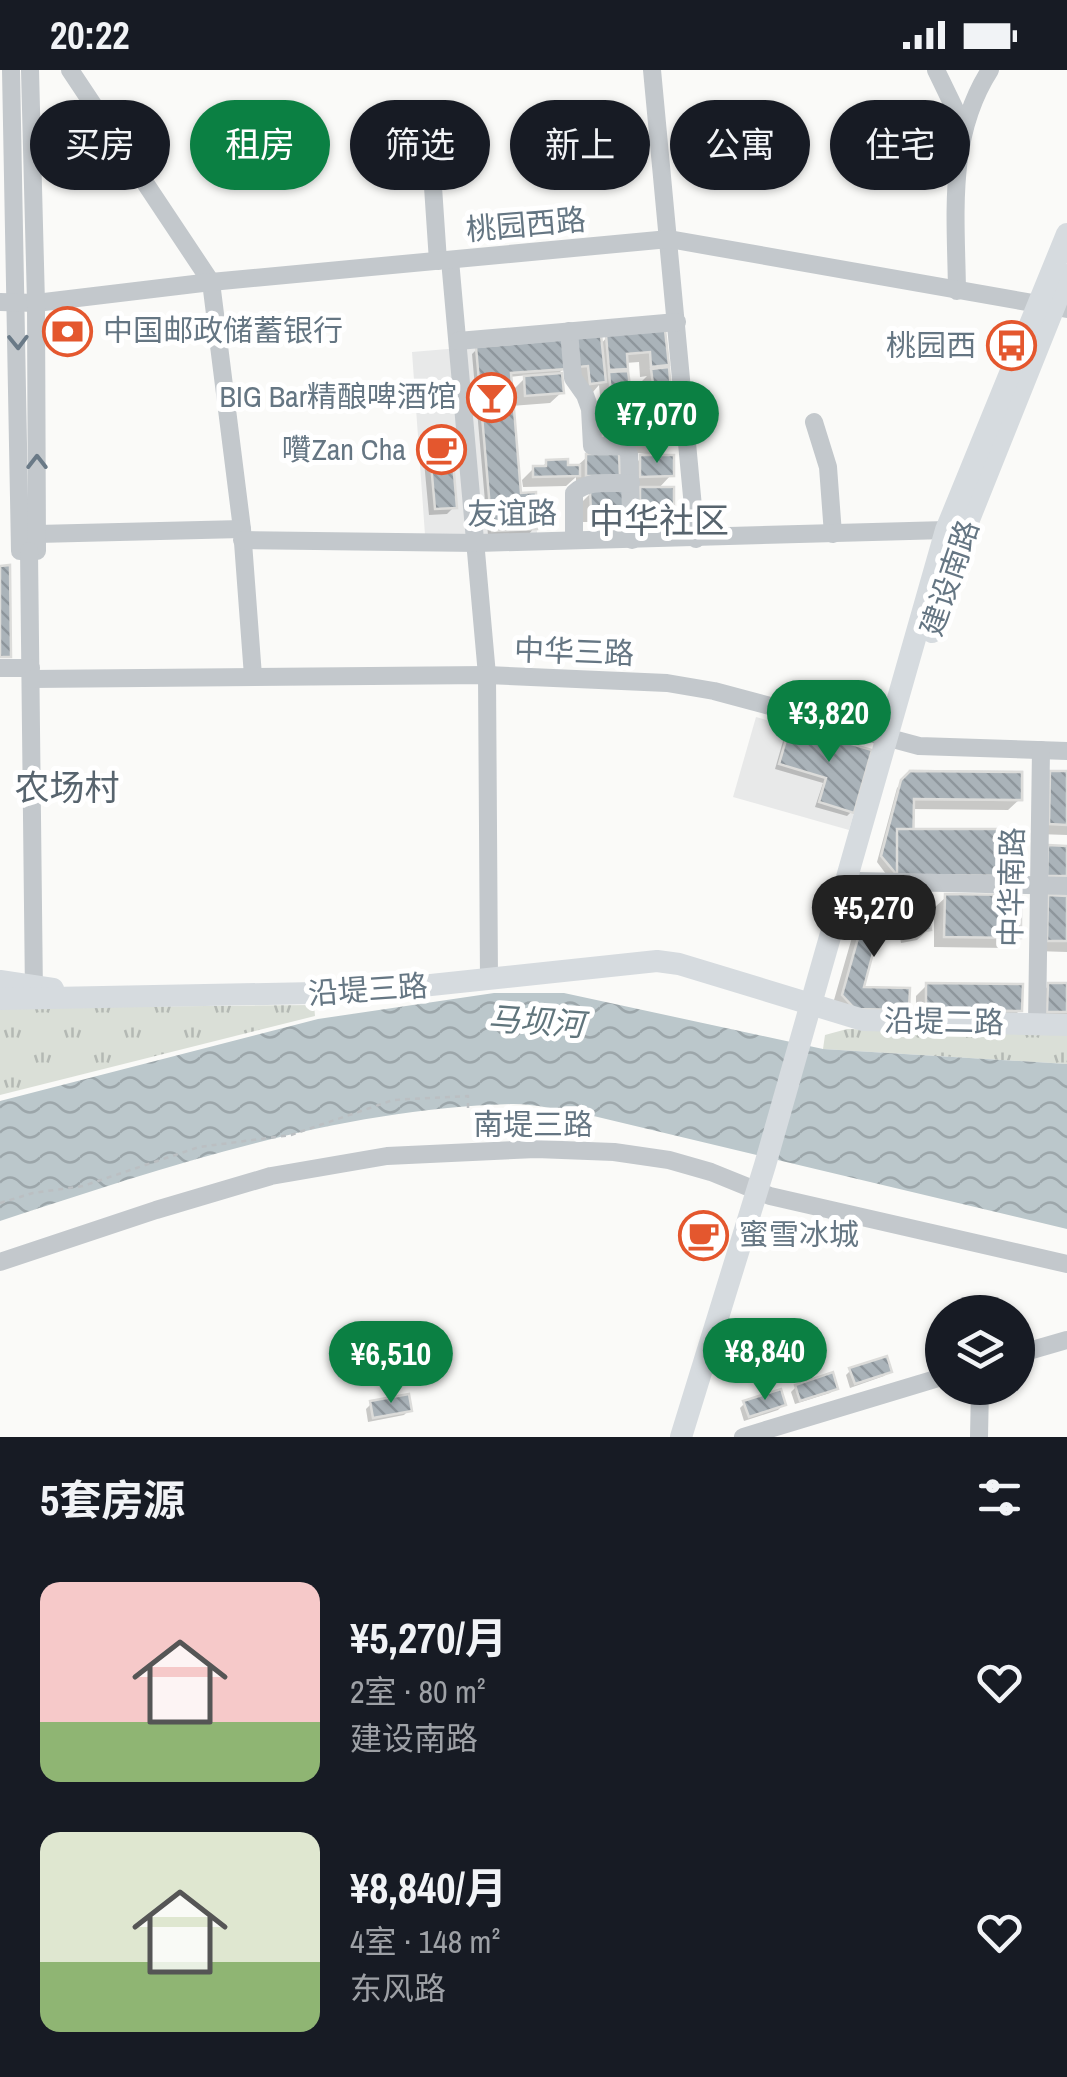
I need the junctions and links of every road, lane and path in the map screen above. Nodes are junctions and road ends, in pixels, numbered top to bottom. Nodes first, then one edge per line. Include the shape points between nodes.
1 (11, 70) edge
2 (30, 70) edge
3 (70, 70) edge
4 (652, 70) edge
5 (936, 70) edge
6 (990, 70) edge
7 (950, 100) edge
8 (970, 111) edge
9 (434, 190) edge
10 (958, 190) edge
11 (1067, 234) edge
12 (669, 239) junction
13 (444, 260) junction
14 (1067, 275) edge
15 (211, 282) junction
16 (957, 291) junction
17 (18, 303) edge
18 (1053, 306) edge
19 (677, 322) junction
20 (569, 332) junction
21 (458, 341) junction
22 (814, 422) dead end
23 (631, 484) junction
24 (954, 533) junction
25 (832, 534) junction
26 (242, 535) junction
27 (696, 539) junction
28 (574, 540) junction
29 (632, 540) junction
30 (478, 542) junction
31 (29, 545) junction
32 (0, 551) edge
33 (0, 668) edge
34 (30, 674) junction
35 (488, 675) junction
36 (253, 676) junction
37 (892, 738) junction
38 (1041, 750) junction
39 (1067, 750) edge
40 (859, 882) junction
41 (1039, 885) junction
42 (1067, 886) edge
43 (0, 980) edge
44 (489, 980) junction
45 (34, 992) junction
46 (0, 999) edge
47 (813, 1017) junction
48 (1038, 1024) junction
49 (1067, 1025) edge
50 (468, 1109) dead end
51 (763, 1194) junction
52 (0, 1203) edge
53 (0, 1262) edge
54 (1067, 1264) edge
55 (1067, 1340) edge
56 (1035, 1349) edge
57 (925, 1382) edge
58 (980, 1405) edge
59 (681, 1437) edge
60 (697, 1437) edge
61 (743, 1437) edge
62 (979, 1437) edge

1 - 17 street
2 - 17 street
3 - 15 street
4 - 12 street
5 - 7 street
6 - 8 street
9 - 13 street
10 - 16 street
11 - 18 main road
12 - 13 street, 桃园西路
12 - 16 street, 桃园西路
12 - 19 street
13 - 15 street, 桃园西路
13 - 21 street
14 - 18 main road
15 - 17 street, 桃园西路
15 - 26 street
16 - 18 street, 桃园西路
17 - 31 street
18 - 24 main road, 建设南路
19 - 20 street
19 - 27 street
20 - 21 street
20 - 23 street via 573,378 588,402 592,446 625,446
21 - 30 street
22 - 25 street via 828,467
23 - 28 street via 588,484 574,493
23 - 29 street
24 - 25 street, 友谊路
24 - 37 main road, 建设南路
25 - 27 street, 友谊路
26 - 30 street, 友谊路
26 - 31 street, 友谊路
26 - 36 street
27 - 29 street, 友谊路
28 - 29 street, 友谊路
28 - 30 street, 友谊路
30 - 35 street
31 - 32 street, 友谊路
31 - 34 street
33 - 34 street, 中华三路
34 - 36 street, 中华三路
34 - 45 street
35 - 36 street, 中华三路
35 - 37 street, 中华三路 via 691,686
35 - 44 street
37 - 38 street, 中华三路 via 919,746
37 - 40 main road, 建设南路
37 - 47 main road, 建设南路
38 - 39 street, 中华三路
38 - 41 street, 中华南路
40 - 41 street
40 - 47 main road, 建设南路
41 - 42 street
41 - 48 street, 中华南路
43 - 45 main road, 沿堤三路
44 - 45 main road, 沿堤三路 via 346,993 86,998
44 - 47 main road, 沿堤三路 via 670,962
45 - 46 main road, 沿堤三路
47 - 48 main road, 沿堤二路
47 - 51 main road
48 - 49 main road, 沿堤二路
50 - 52 path via 468,1096 393,1100 291,1136 200,1147 83,1186
51 - 53 street, 南堤三路 via 690,1165 614,1152 388,1156 272,1176
51 - 54 street, 南堤三路
51 - 59 main road
51 - 60 main road
55 - 56 street
57 - 61 street
58 - 62 street

